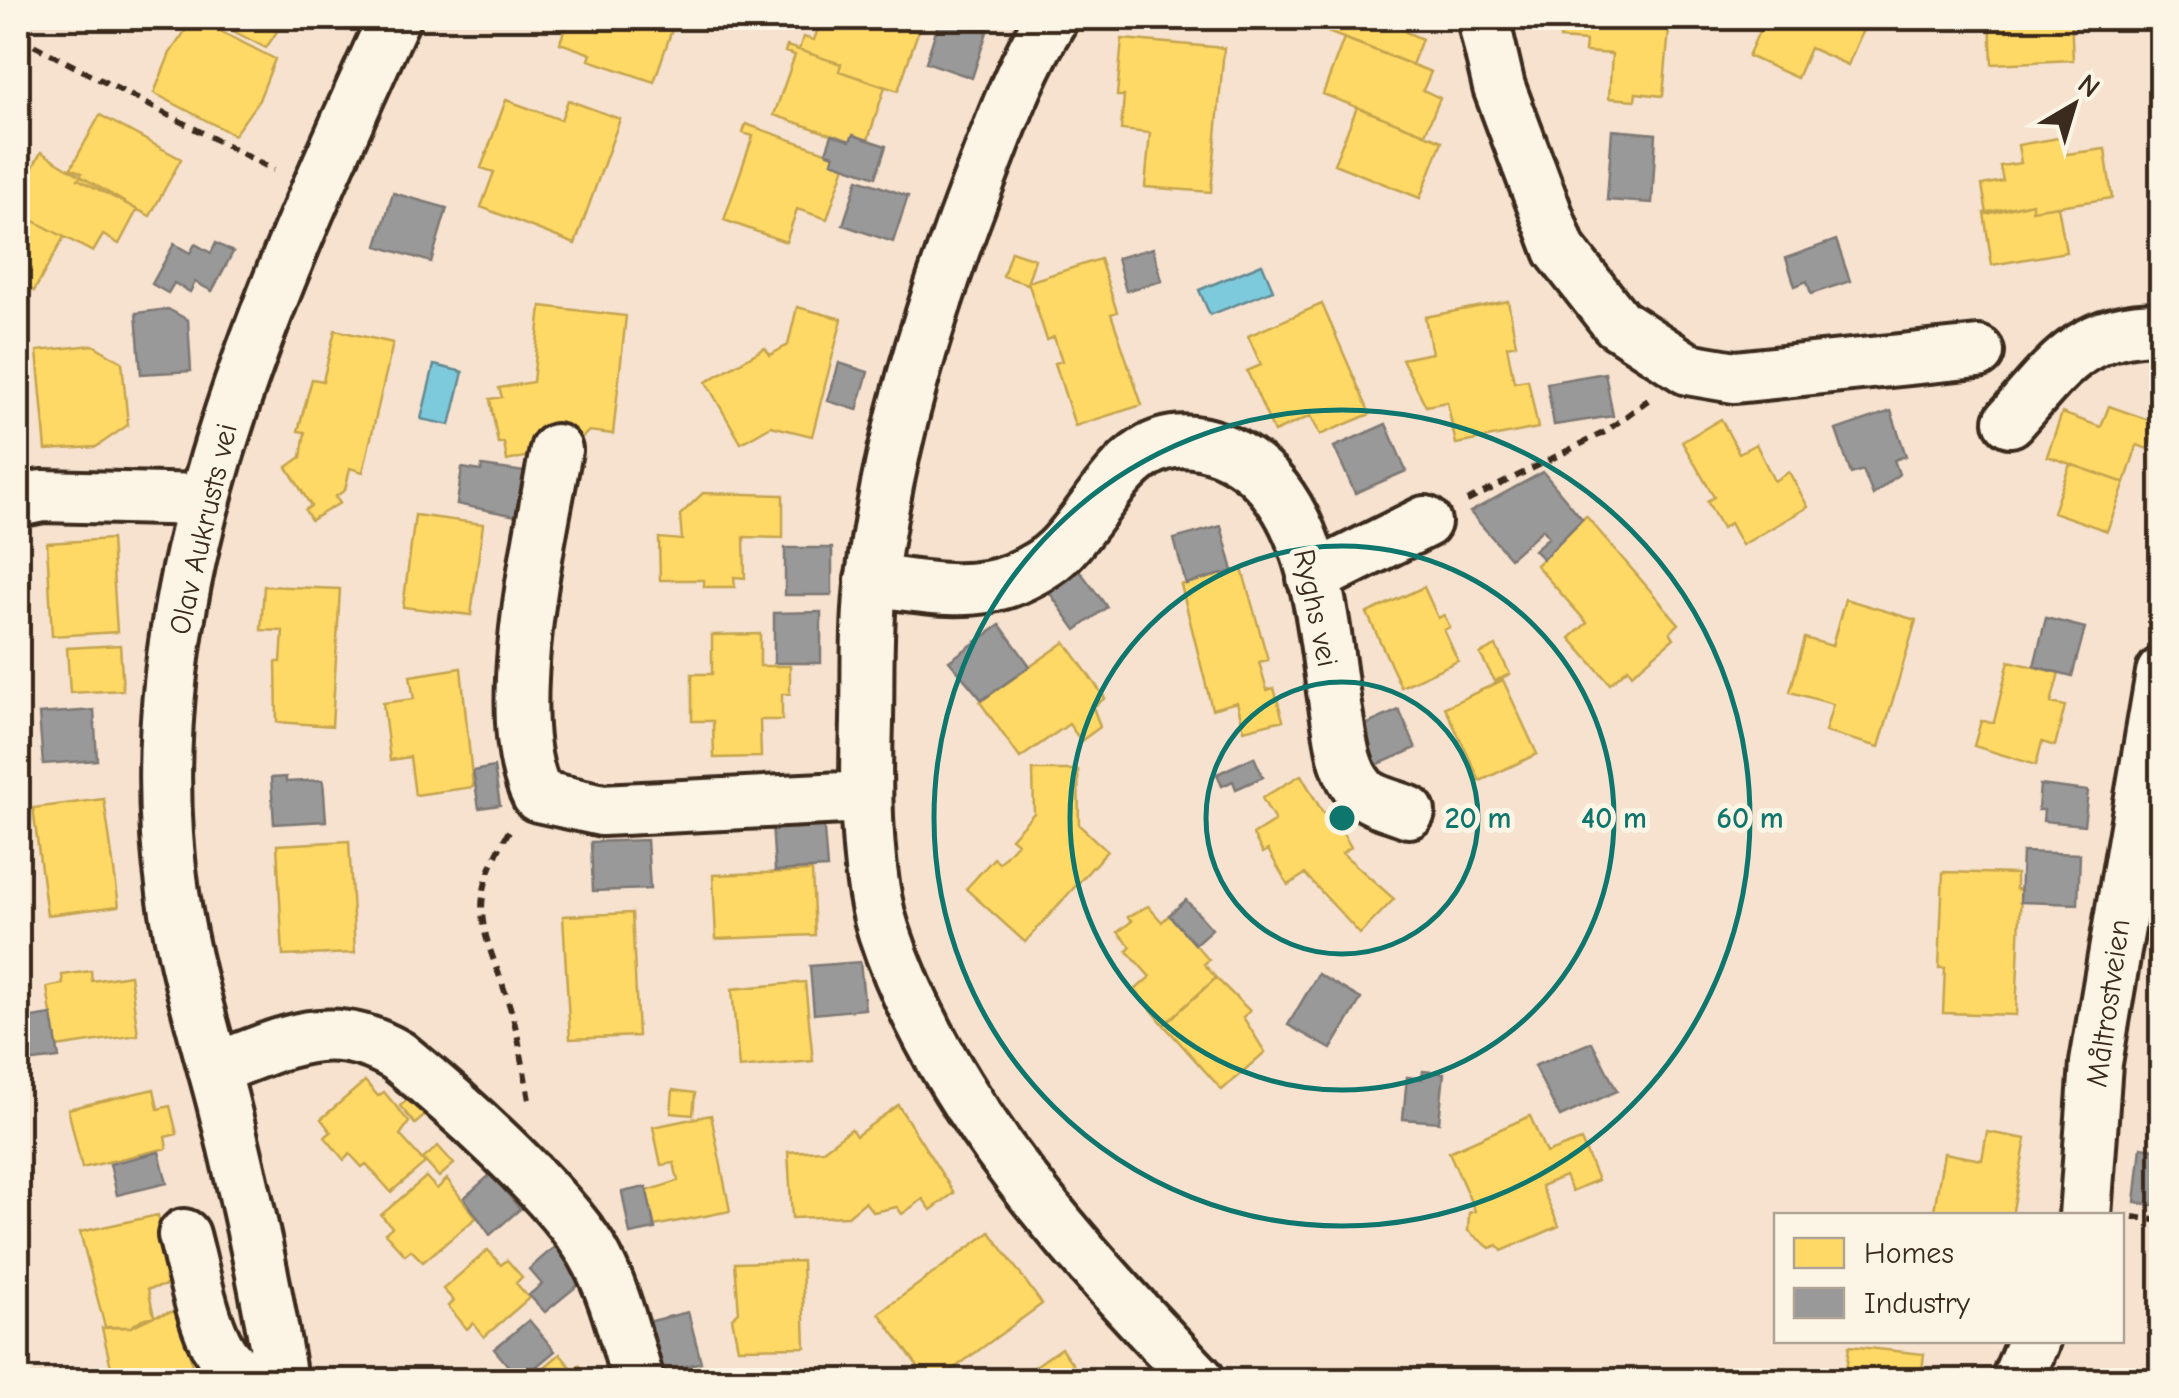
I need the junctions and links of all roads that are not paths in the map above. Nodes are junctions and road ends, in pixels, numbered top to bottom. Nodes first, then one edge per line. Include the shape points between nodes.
1 (394, 18) edge
2 (1052, 18) edge
3 (1482, 18) edge
4 (2162, 328) edge
5 (1978, 352) dead end
6 (2010, 421) dead end
7 (556, 450) dead end
8 (205, 500) junction
9 (18, 502) edge
10 (1425, 522) road end
11 (1314, 578) junction
12 (872, 580) junction
13 (2162, 673) edge
14 (864, 798) junction
15 (1409, 812) dead end
16 (214, 1069) junction
17 (2086, 1213) edge
18 (184, 1235) dead end
19 (2033, 1343) edge
20 (280, 1377) edge
21 (638, 1380) edge
22 (1199, 1380) edge
23 (2017, 1380) edge

1 - 8 street, Olav Aukrusts vei via 260,326
2 - 12 street via 1022,72 917,358
3 - 5 street via 1560,250 1617,322 1688,369 1735,377
4 - 6 street via 2130,328 2073,350
7 - 14 street via 527,605 524,662 527,762 538,796 602,810
8 - 9 street via 42,496
8 - 16 street, Olav Aukrusts vei via 173,670 167,820 173,894
10 - 11 street
11 - 12 street, Ryghs vei via 1274,490 1225,451 1168,443 1119,473 1058,553 1011,580 938,589
11 - 15 street, Ryghs vei via 1345,762 1362,792
12 - 14 street
13 - 17 street, Måltrostveien via 2096,1063
14 - 22 street via 883,929 922,1022 984,1128 1142,1321
16 - 20 street, Olav Aukrusts vei via 253,1224
16 - 21 street via 320,1033 374,1042 425,1078 592,1250
18 - 20 street via 211,1333 233,1368
19 - 23 street

